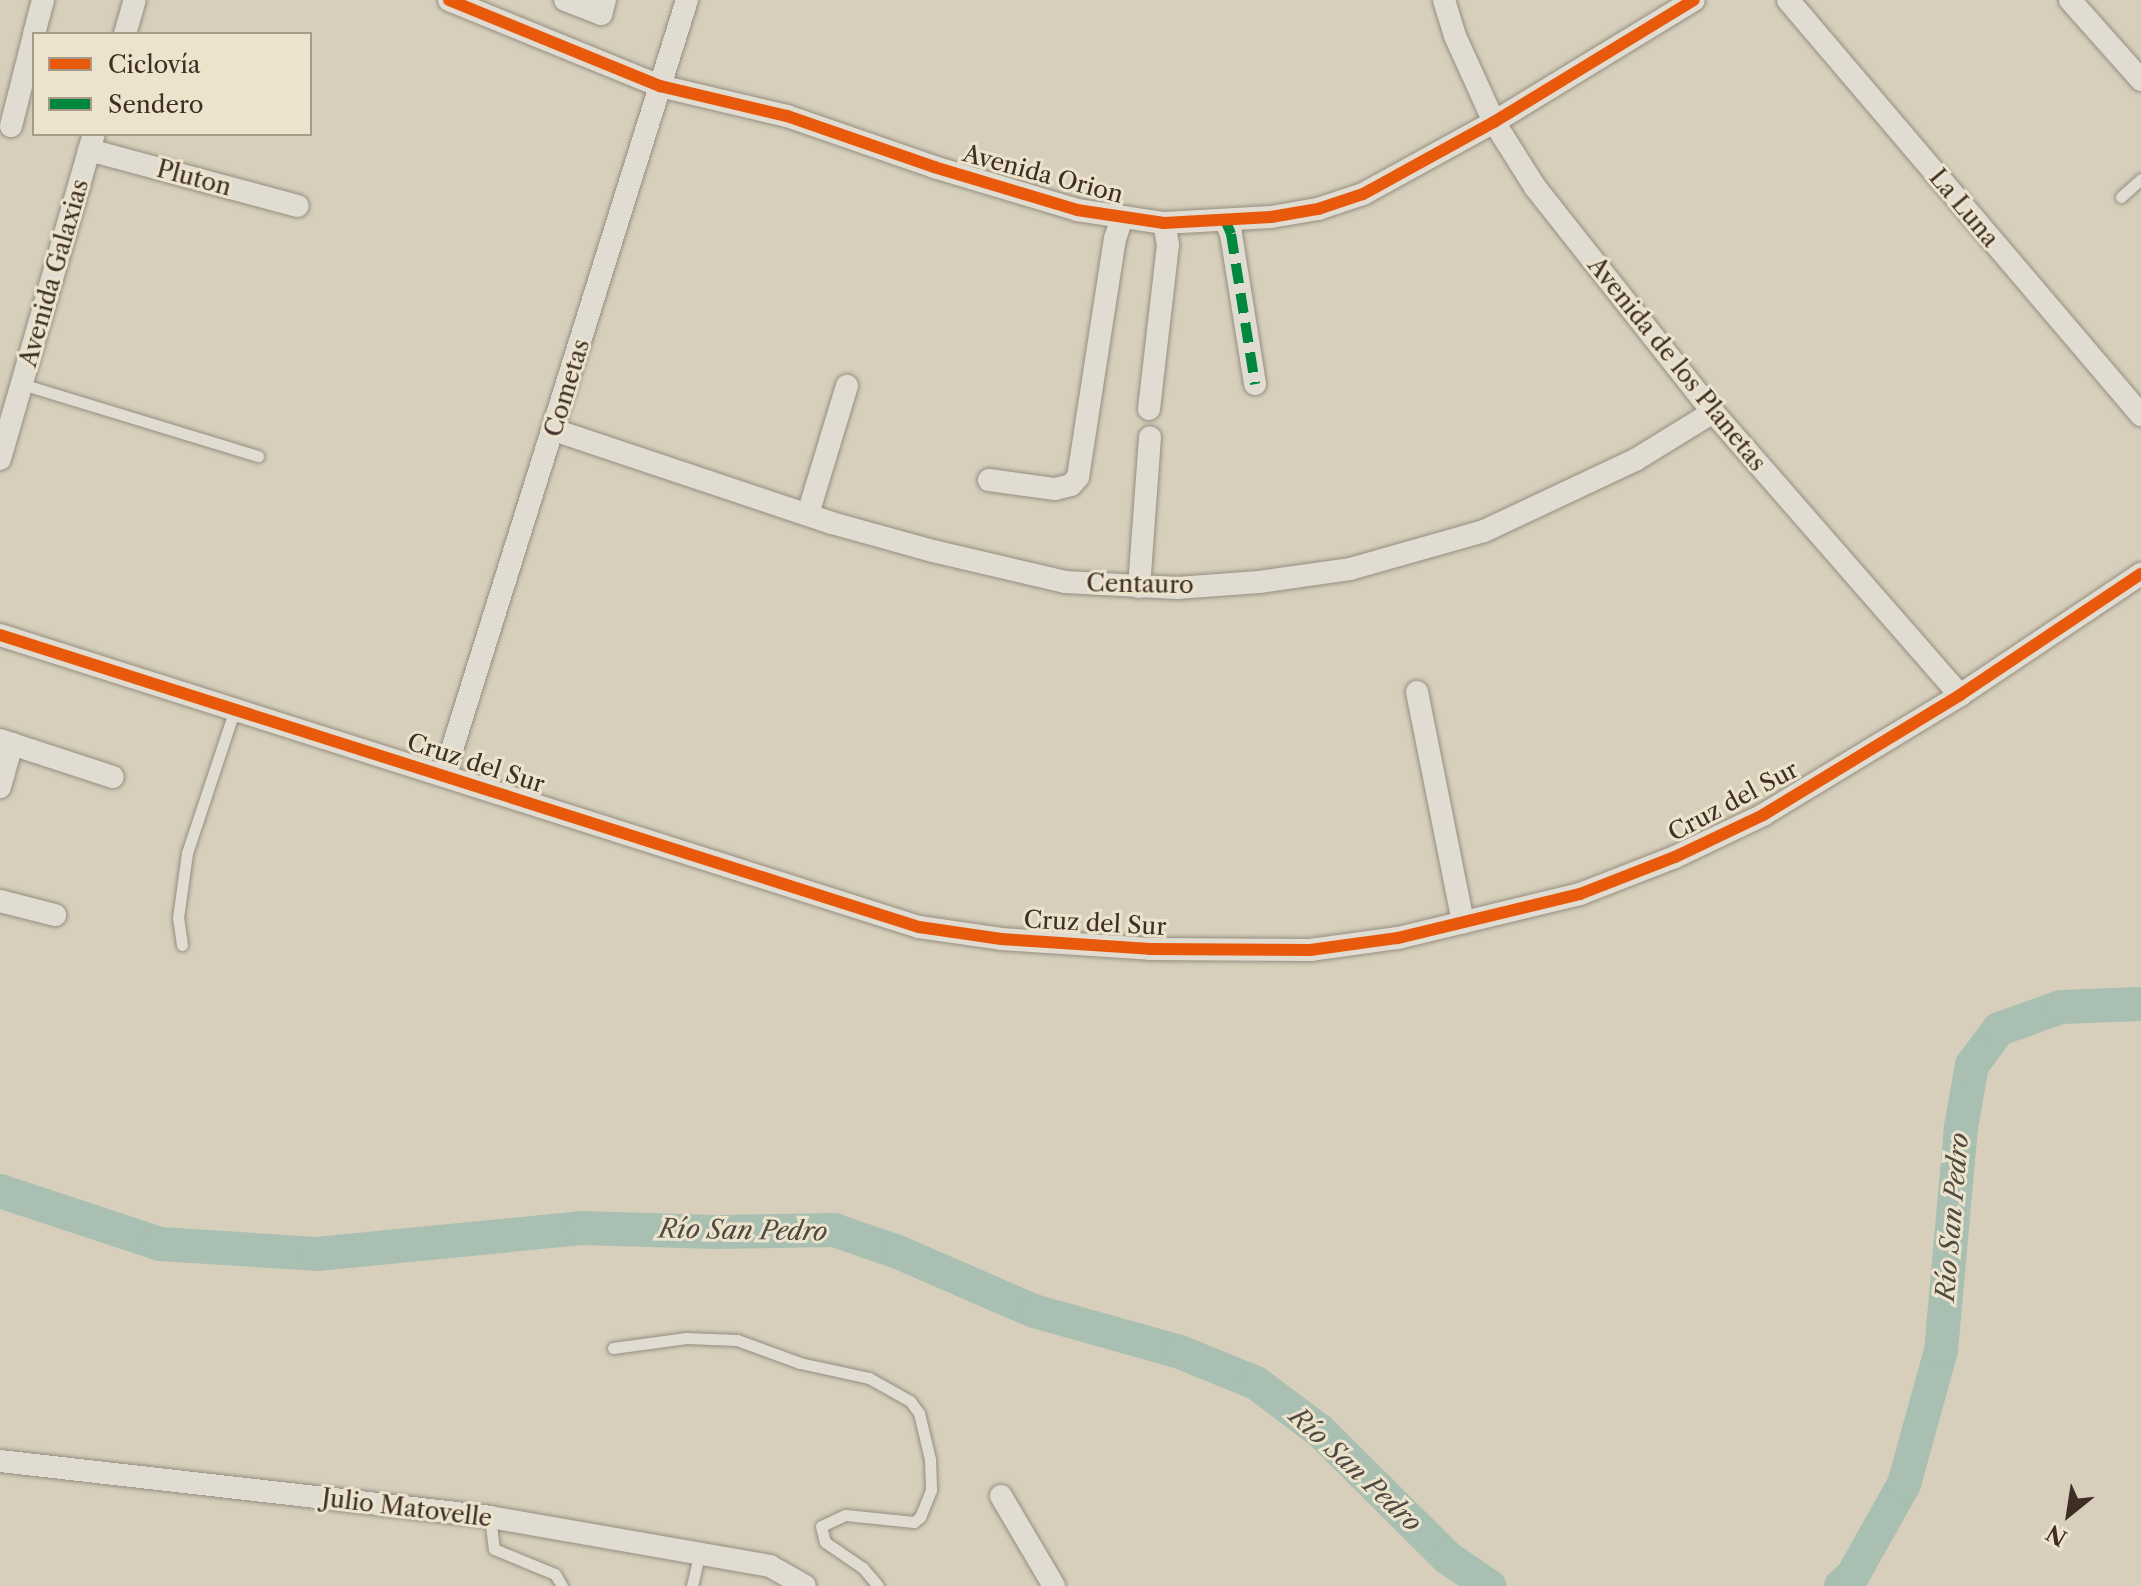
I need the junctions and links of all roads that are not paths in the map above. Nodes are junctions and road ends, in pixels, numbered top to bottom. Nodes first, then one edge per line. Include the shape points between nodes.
1 (43, 0) edge
2 (135, 0) edge
3 (449, 0) edge
4 (565, 0) edge
5 (605, 0) edge
6 (687, 0) edge
7 (1444, 0) edge
8 (1694, 0) edge
9 (1788, 0) edge
10 (2070, 0) edge
11 (498, 9) edge
12 (35, 32) edge
13 (126, 32) edge
14 (32, 43) edge
15 (2141, 80) edge
16 (660, 86) junction
17 (1494, 122) junction
18 (11, 126) dead end
19 (92, 142) edge
20 (2141, 179) edge
21 (2121, 197) dead end
22 (298, 206) dead end
23 (1121, 220) junction
24 (1226, 222) junction
25 (1164, 223) junction
26 (22, 384) junction
27 (1255, 384) dead end
28 (847, 386) dead end
29 (1149, 409) dead end
30 (1713, 412) junction
31 (2141, 415) edge
32 (554, 430) junction
33 (1150, 437) dead end
34 (258, 456) dead end
35 (0, 459) edge
36 (989, 480) dead end
37 (808, 514) junction
38 (2141, 574) edge
39 (1139, 587) junction
40 (0, 635) edge
41 (1417, 692) dead end
42 (1960, 695) junction
43 (234, 712) junction
44 (6, 742) edge
45 (444, 775) junction
46 (113, 777) dead end
47 (0, 787) edge
48 (0, 901) edge
49 (55, 915) dead end
50 (1463, 922) junction
51 (182, 945) dead end
52 (613, 1348) dead end
53 (0, 1461) edge
54 (1001, 1496) dead end
55 (490, 1517) junction
56 (701, 1552) junction
57 (562, 1586) edge
58 (692, 1586) edge
59 (805, 1586) edge
60 (878, 1586) edge
61 (1054, 1586) edge

1 - 12 street
2 - 13 street
3 - 11 street, Avenida Orion
4 - 5 street via 601,14
6 - 16 street, Cometas
7 - 17 street, Avenida de los Planetas
8 - 17 street, Avenida Orion
9 - 31 street, La Luna
10 - 15 street
11 - 16 street, Avenida Orion
14 - 18 street
16 - 23 street, Avenida Orion via 787,116 948,171
16 - 32 street, Cometas
17 - 24 street, Avenida Orion via 1363,194 1318,209
17 - 30 street, Avenida de los Planetas via 1535,187
19 - 22 street, Pluton
19 - 26 street, Avenida Galaxias
20 - 21 lane
23 - 25 street, Avenida Orion
23 - 36 street via 1078,477 1055,489
24 - 25 street, Avenida Orion
24 - 27 street
25 - 29 street via 1168,245
26 - 34 lane
26 - 35 street, Avenida Galaxias
28 - 37 street
30 - 39 street, Centauro via 1635,460 1484,531 1350,569 1259,582
30 - 42 street, Avenida de los Planetas
32 - 37 street, Centauro
32 - 45 street, Cometas
33 - 39 street
37 - 39 street, Centauro via 1003,569 1065,582
38 - 42 street, Cruz del Sur
40 - 43 street, Cruz del Sur
41 - 50 street
42 - 50 street, Cruz del Sur via 1763,815 1675,857 1580,894
43 - 45 street, Cruz del Sur
43 - 51 lane via 187,853 178,918
44 - 46 street
44 - 47 street
45 - 50 street, Cruz del Sur via 848,907 919,927 1001,939 1150,949 1310,950 1398,938
48 - 49 street
52 - 60 lane via 678,1338 737,1340 800,1363 869,1378 910,1401 919,1413 930,1459 931,1490 920,1517 914,1522 845,1515 821,1526 825,1542 863,1568
53 - 55 street, Julio Matovelle
54 - 61 street
55 - 56 street, Julio Matovelle
55 - 57 lane via 494,1549 555,1574
56 - 58 lane
56 - 59 street, Julio Matovelle via 770,1566

